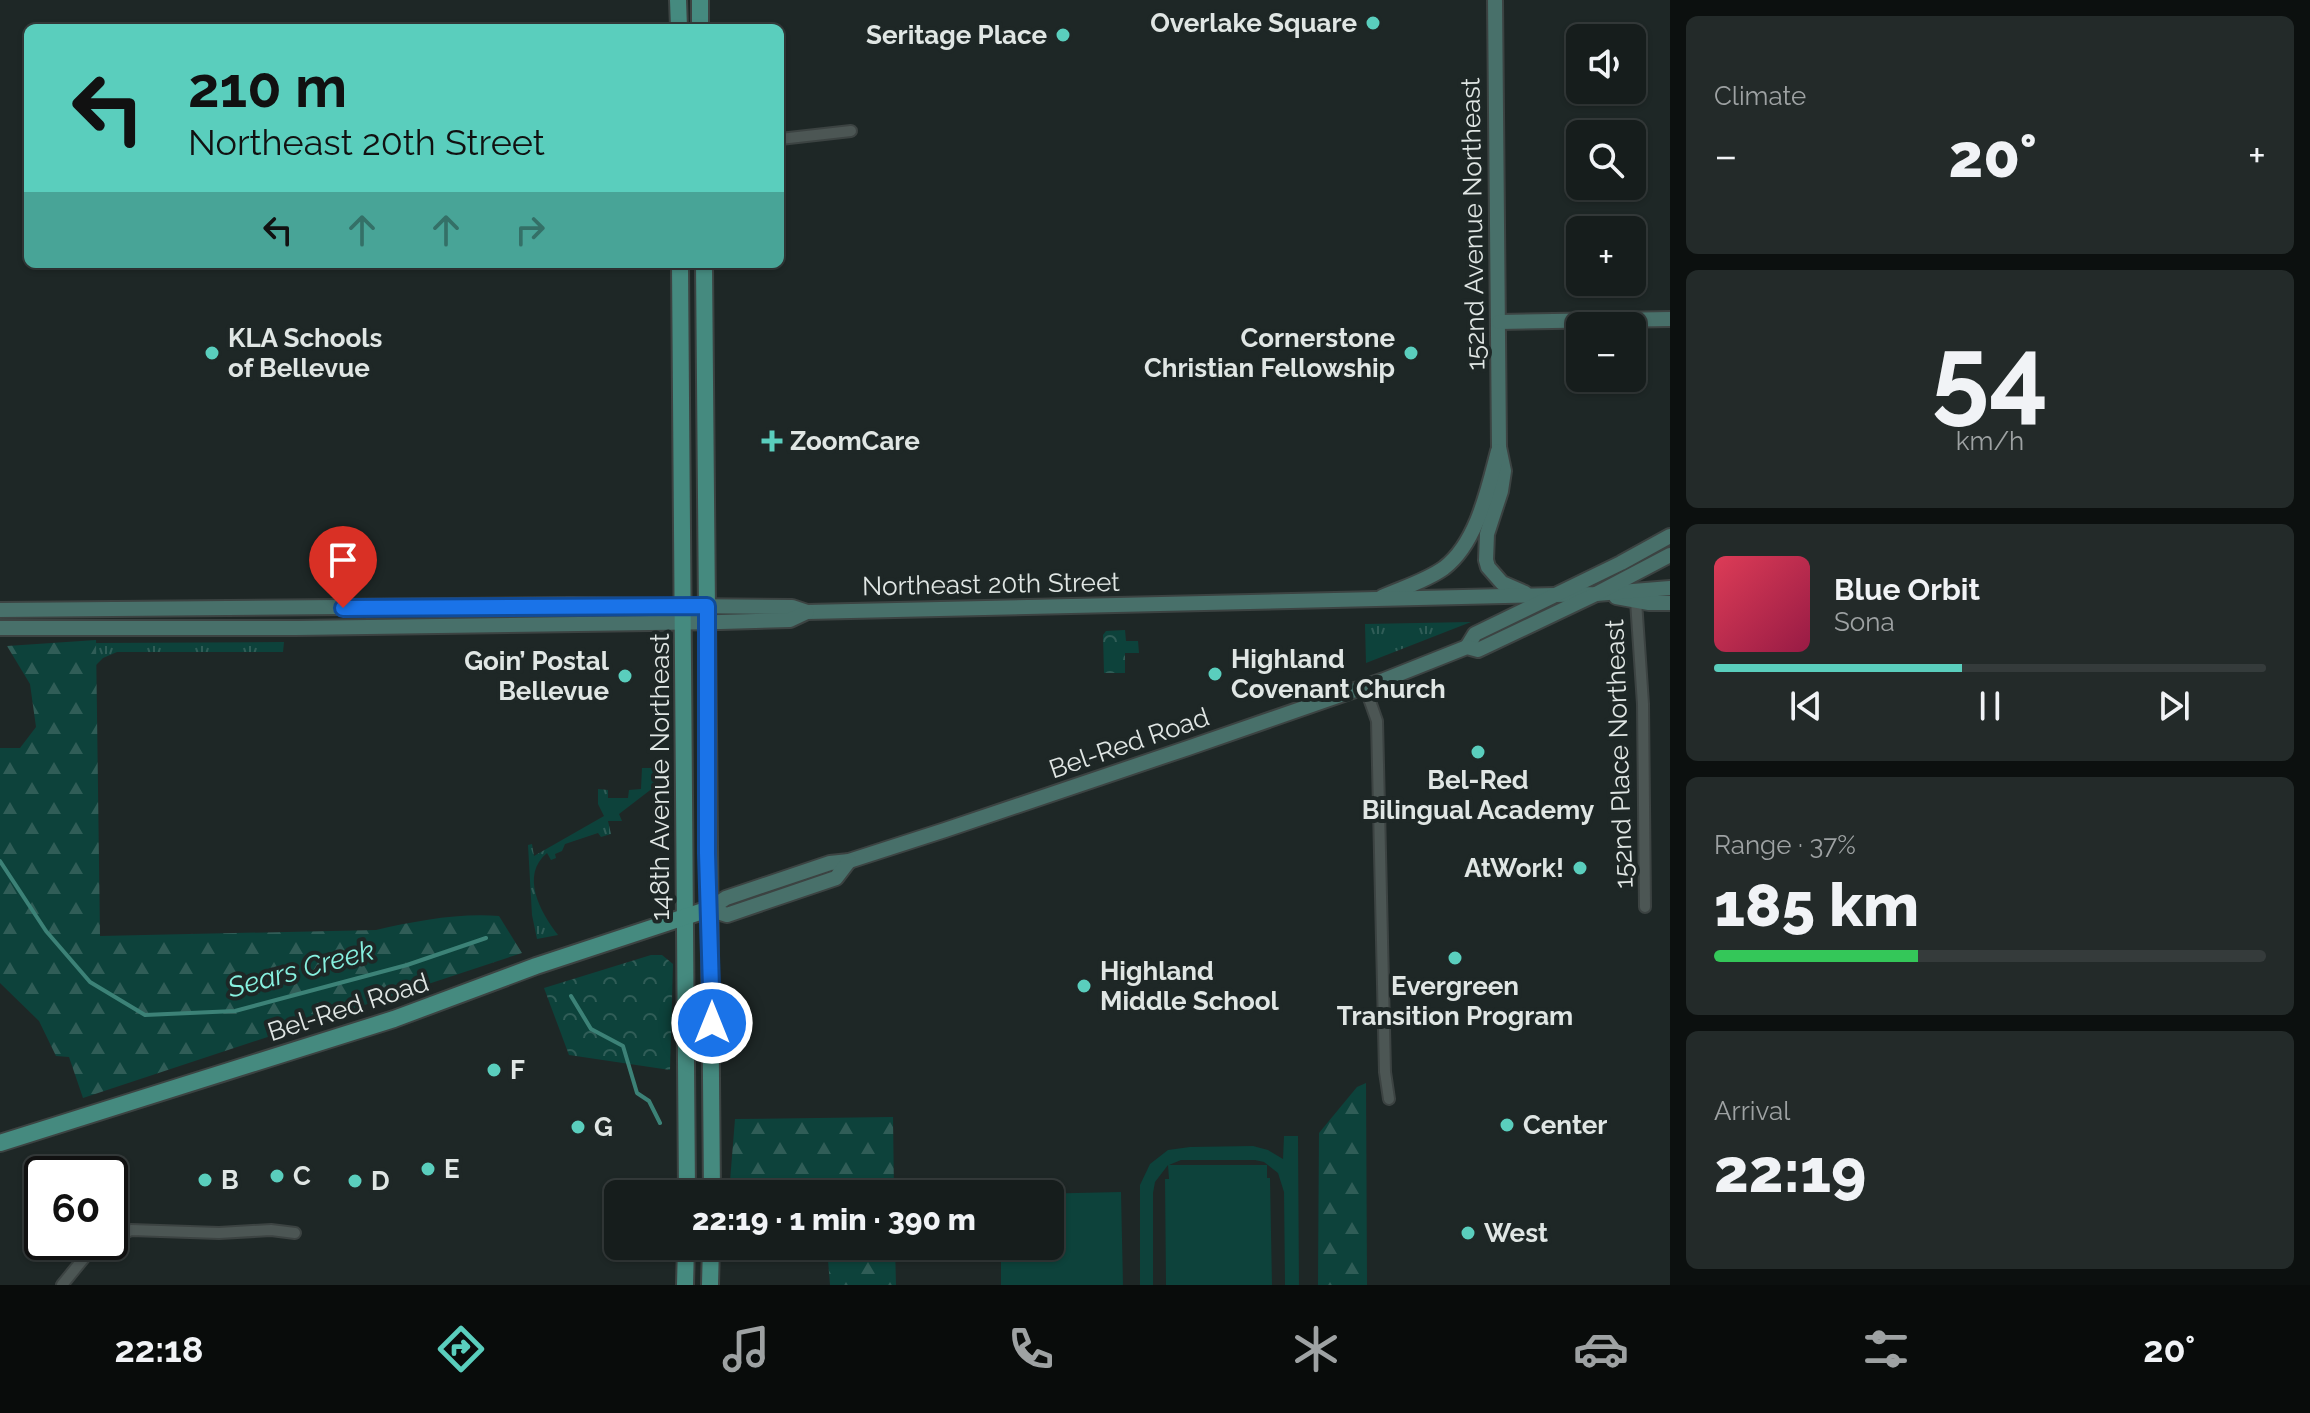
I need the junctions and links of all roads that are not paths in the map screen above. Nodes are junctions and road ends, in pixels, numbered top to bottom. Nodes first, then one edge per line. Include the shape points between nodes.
1 (678, 0) edge
2 (700, 0) edge
3 (1495, 0) edge
4 (679, 24) edge
5 (700, 24) edge
6 (851, 131) dead end
7 (784, 139) edge
8 (680, 268) edge
9 (704, 268) edge
10 (1670, 319) edge
11 (1499, 322) junction
12 (1499, 447) junction
13 (1670, 536) edge
14 (1670, 555) edge
15 (1670, 588) edge
16 (1558, 594) junction
17 (1596, 594) junction
18 (1529, 595) junction
19 (1375, 600) junction
20 (1636, 601) junction
21 (1670, 603) edge
22 (62, 608) junction
23 (176, 608) junction
24 (314, 608) junction
25 (0, 610) edge
26 (707, 614) junction
27 (684, 615) junction
28 (7, 628) edge
29 (112, 628) junction
30 (242, 628) junction
31 (1467, 647) junction
32 (1365, 687) junction
33 (1645, 907) dead end
34 (709, 909) junction
35 (683, 918) junction
36 (1389, 1099) dead end
37 (0, 1143) edge
38 (687, 1180) edge
39 (712, 1180) edge
40 (128, 1231) edge
41 (295, 1233) dead end
42 (82, 1260) edge
43 (687, 1260) edge
44 (711, 1260) edge
45 (690, 1284) edge
46 (62, 1285) edge
47 (710, 1285) edge

1 - 4 main road
2 - 5 main road
3 - 11 main road, 152nd Avenue Northeast
6 - 7 street
8 - 27 main road, 148th Avenue Northeast
9 - 26 main road, 148th Avenue Northeast
10 - 11 main road
11 - 12 main road, 152nd Avenue Northeast
12 - 18 main road via 1504,471 1487,534 1486,560 1502,583
12 - 19 main road via 1477,519 1453,559 1435,573
13 - 16 main road, Bel-Red Road
14 - 17 main road, Bel-Red Road
15 - 17 main road, Northeast 20th Street
16 - 17 main road, Northeast 20th Street
16 - 18 main road, Northeast 20th Street
16 - 31 main road, Bel-Red Road via 1472,636
17 - 20 main road
17 - 31 main road, Bel-Red Road via 1478,650
18 - 19 main road, Northeast 20th Street
19 - 26 main road, Northeast 20th Street via 807,612 792,607
20 - 21 main road
20 - 33 street, 152nd Place Northeast
22 - 23 main road, Northeast 20th Street
22 - 25 main road, Northeast 20th Street
22 - 28 main road, Northeast 20th Street
23 - 24 main road, Northeast 20th Street
23 - 29 main road, Northeast 20th Street
24 - 27 main road, Northeast 20th Street
24 - 30 main road, Northeast 20th Street
26 - 27 main road, Northeast 20th Street
26 - 34 main road, 148th Avenue Northeast
27 - 30 main road, Northeast 20th Street
27 - 35 main road, 148th Avenue Northeast
28 - 29 main road, Northeast 20th Street
29 - 30 main road, Northeast 20th Street
31 - 32 main road, Bel-Red Road
32 - 34 main road, Bel-Red Road via 726,898
32 - 36 street via 1377,721
34 - 35 main road, Bel-Red Road
34 - 39 main road, 148th Avenue Northeast
35 - 37 main road, Bel-Red Road via 394,1019
35 - 38 main road, 148th Avenue Northeast
40 - 41 street
42 - 46 street
43 - 45 main road
44 - 47 main road

